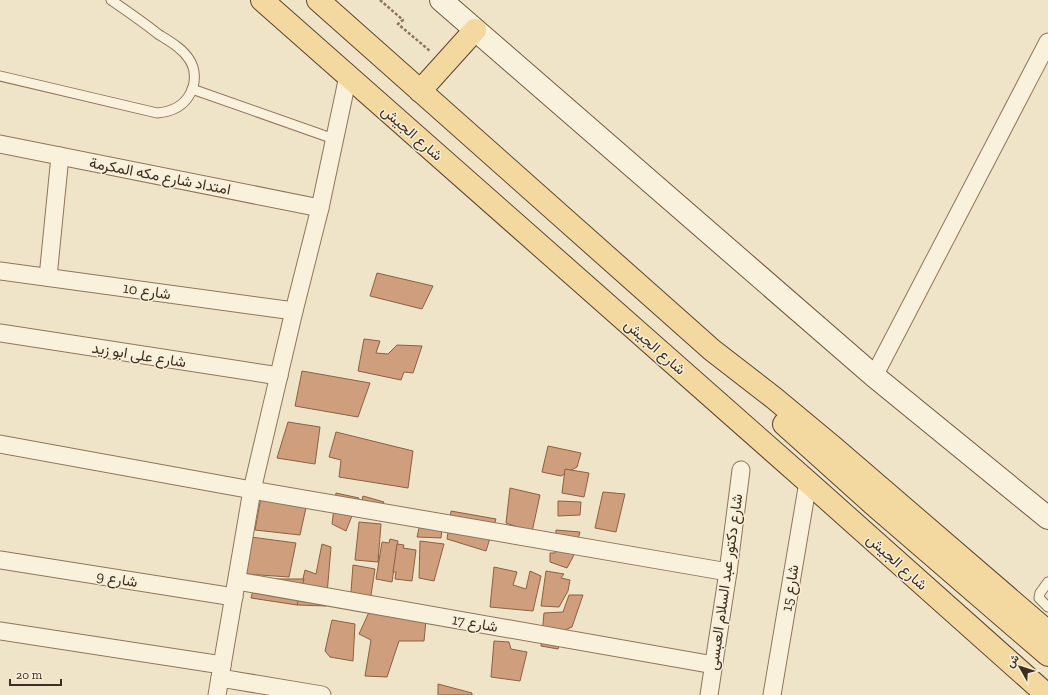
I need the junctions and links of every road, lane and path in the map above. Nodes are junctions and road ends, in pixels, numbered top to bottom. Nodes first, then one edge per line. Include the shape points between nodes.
1 (111, 0) edge
2 (262, 0) edge
3 (318, 0) edge
4 (380, 0) edge
5 (449, 3) edge
6 (475, 30) junction
7 (1048, 42) edge
8 (444, 64) junction
9 (0, 76) edge
10 (348, 76) junction
11 (192, 89) junction
12 (420, 91) junction
13 (334, 139) junction
14 (0, 144) edge
15 (60, 156) junction
16 (320, 208) junction
17 (0, 271) edge
18 (48, 277) junction
19 (294, 311) junction
20 (0, 333) edge
21 (736, 369) junction
22 (279, 376) junction
23 (874, 376) junction
24 (0, 444) edge
25 (741, 470) dead end
26 (808, 482) junction
27 (252, 490) junction
28 (1048, 518) edge
29 (0, 560) edge
30 (728, 572) junction
31 (1048, 582) edge
32 (235, 589) junction
33 (1048, 607) edge
34 (0, 631) edge
35 (1048, 632) edge
36 (1048, 655) edge
37 (714, 665) junction
38 (221, 671) junction
39 (217, 695) edge
40 (322, 695) edge
41 (709, 695) edge
42 (772, 695) edge
43 (1047, 695) edge

1 - 11 lane via 186,54 194,74
2 - 10 main road, شارع الجيش
3 - 12 main road
4 - 8 path via 403,20 398,24
5 - 6 street
6 - 8 main road
6 - 23 street
7 - 23 street
8 - 12 main road
9 - 11 lane via 157,113 170,111 181,105
10 - 13 street
10 - 26 main road, شارع الجيش
11 - 13 lane
12 - 21 main road
13 - 16 street
14 - 15 street, امتداد شارع مكه المكرمة
15 - 16 street, امتداد شارع مكه المكرمة
15 - 18 street
16 - 19 street
17 - 18 street, شارع 10
18 - 19 street, شارع 10
19 - 22 street
20 - 22 street, شارع على ابو زيد
21 - 35 main road via 827,442
21 - 36 main road via 775,417
22 - 27 street
23 - 28 street
24 - 27 street
25 - 30 street, شارع دكتور عبد السلام العبسى
26 - 42 street, شارع 15
26 - 43 main road, شارع الجيش
27 - 30 street
27 - 32 street
29 - 32 street, شارع 9
30 - 37 street, شارع دكتور عبد السلام العبسى
31 - 33 lane via 1040,593 1040,598
32 - 37 street, شارع 17
32 - 38 street
34 - 38 street
37 - 41 street, شارع دكتور عبد السلام العبسى
38 - 39 street
38 - 40 street

